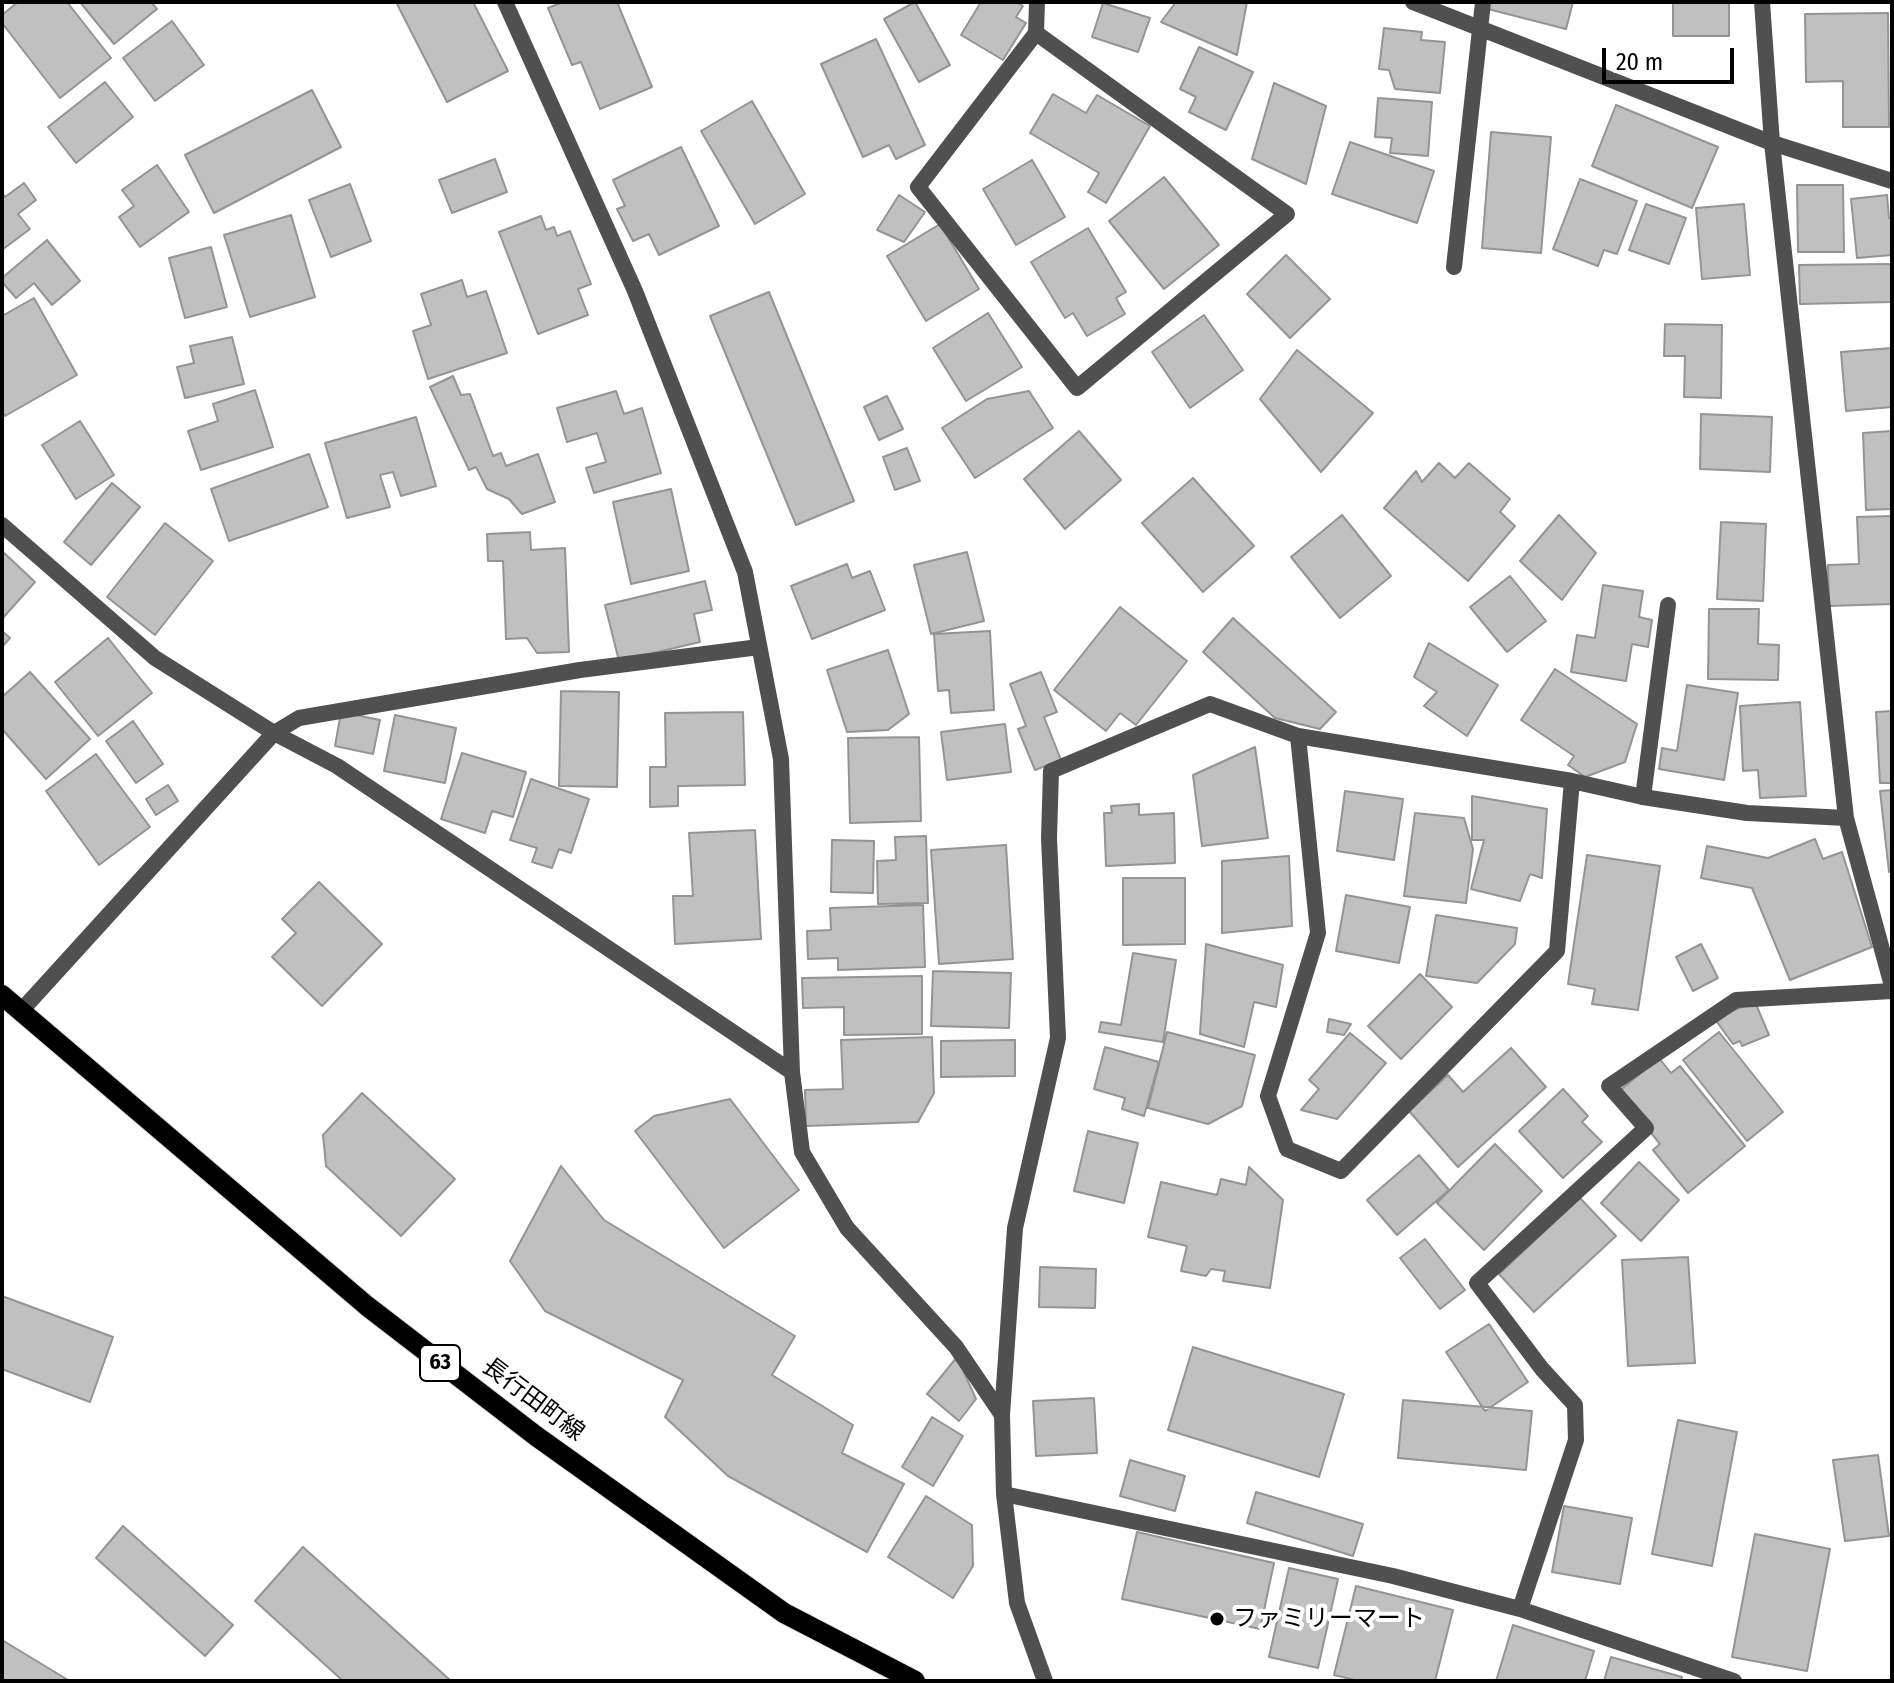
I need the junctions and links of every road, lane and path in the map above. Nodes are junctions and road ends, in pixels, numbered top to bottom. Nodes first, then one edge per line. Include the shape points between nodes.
1 (506, 2) edge
2 (1037, 2) edge
3 (1413, 2) edge
4 (1483, 2) edge
5 (1762, 2) edge
6 (1480, 29) junction
7 (1036, 33) junction
8 (1772, 143) junction
9 (1892, 181) edge
10 (1454, 267) dead end
11 (2, 525) edge
12 (1668, 605) dead end
13 (759, 647) junction
14 (274, 733) junction
15 (1298, 736) junction
16 (1572, 781) junction
17 (1643, 797) junction
18 (1846, 818) junction
19 (1892, 988) edge
20 (2, 995) edge
21 (21, 1011) junction
22 (792, 1072) junction
23 (1002, 1415) junction
24 (1004, 1494) junction
25 (1520, 1609) junction
26 (915, 1681) edge
27 (1045, 1681) edge
28 (1734, 1681) edge

1 - 13 street via 635,291 745,572
2 - 7 street
3 - 6 street
4 - 6 street
5 - 8 street
6 - 8 street
6 - 10 street
7 - 7 street via 918,187 1077,388 1287,214
8 - 9 street
8 - 18 street
11 - 14 street via 155,658
12 - 17 street
13 - 14 street via 342,709 299,718
13 - 22 street via 781,759
14 - 21 street
14 - 22 street via 337,766
15 - 16 street
15 - 16 street via 1318,933 1268,1096 1287,1149 1341,1171 1557,951
15 - 23 street via 1210,704 1051,771 1058,1038 1015,1228
16 - 17 street
17 - 18 street via 1747,813
18 - 19 street
19 - 25 street via 1736,1000 1609,1086 1646,1128 1477,1283 1575,1405 1576,1440
20 - 21 main road, 長行田町線 / 63
21 - 26 main road, 長行田町線 / 63 via 367,1306 536,1436 784,1613
22 - 23 street via 802,1152 847,1228 956,1347
23 - 24 street
24 - 25 street via 1393,1576
24 - 27 street via 1017,1603
25 - 28 street

